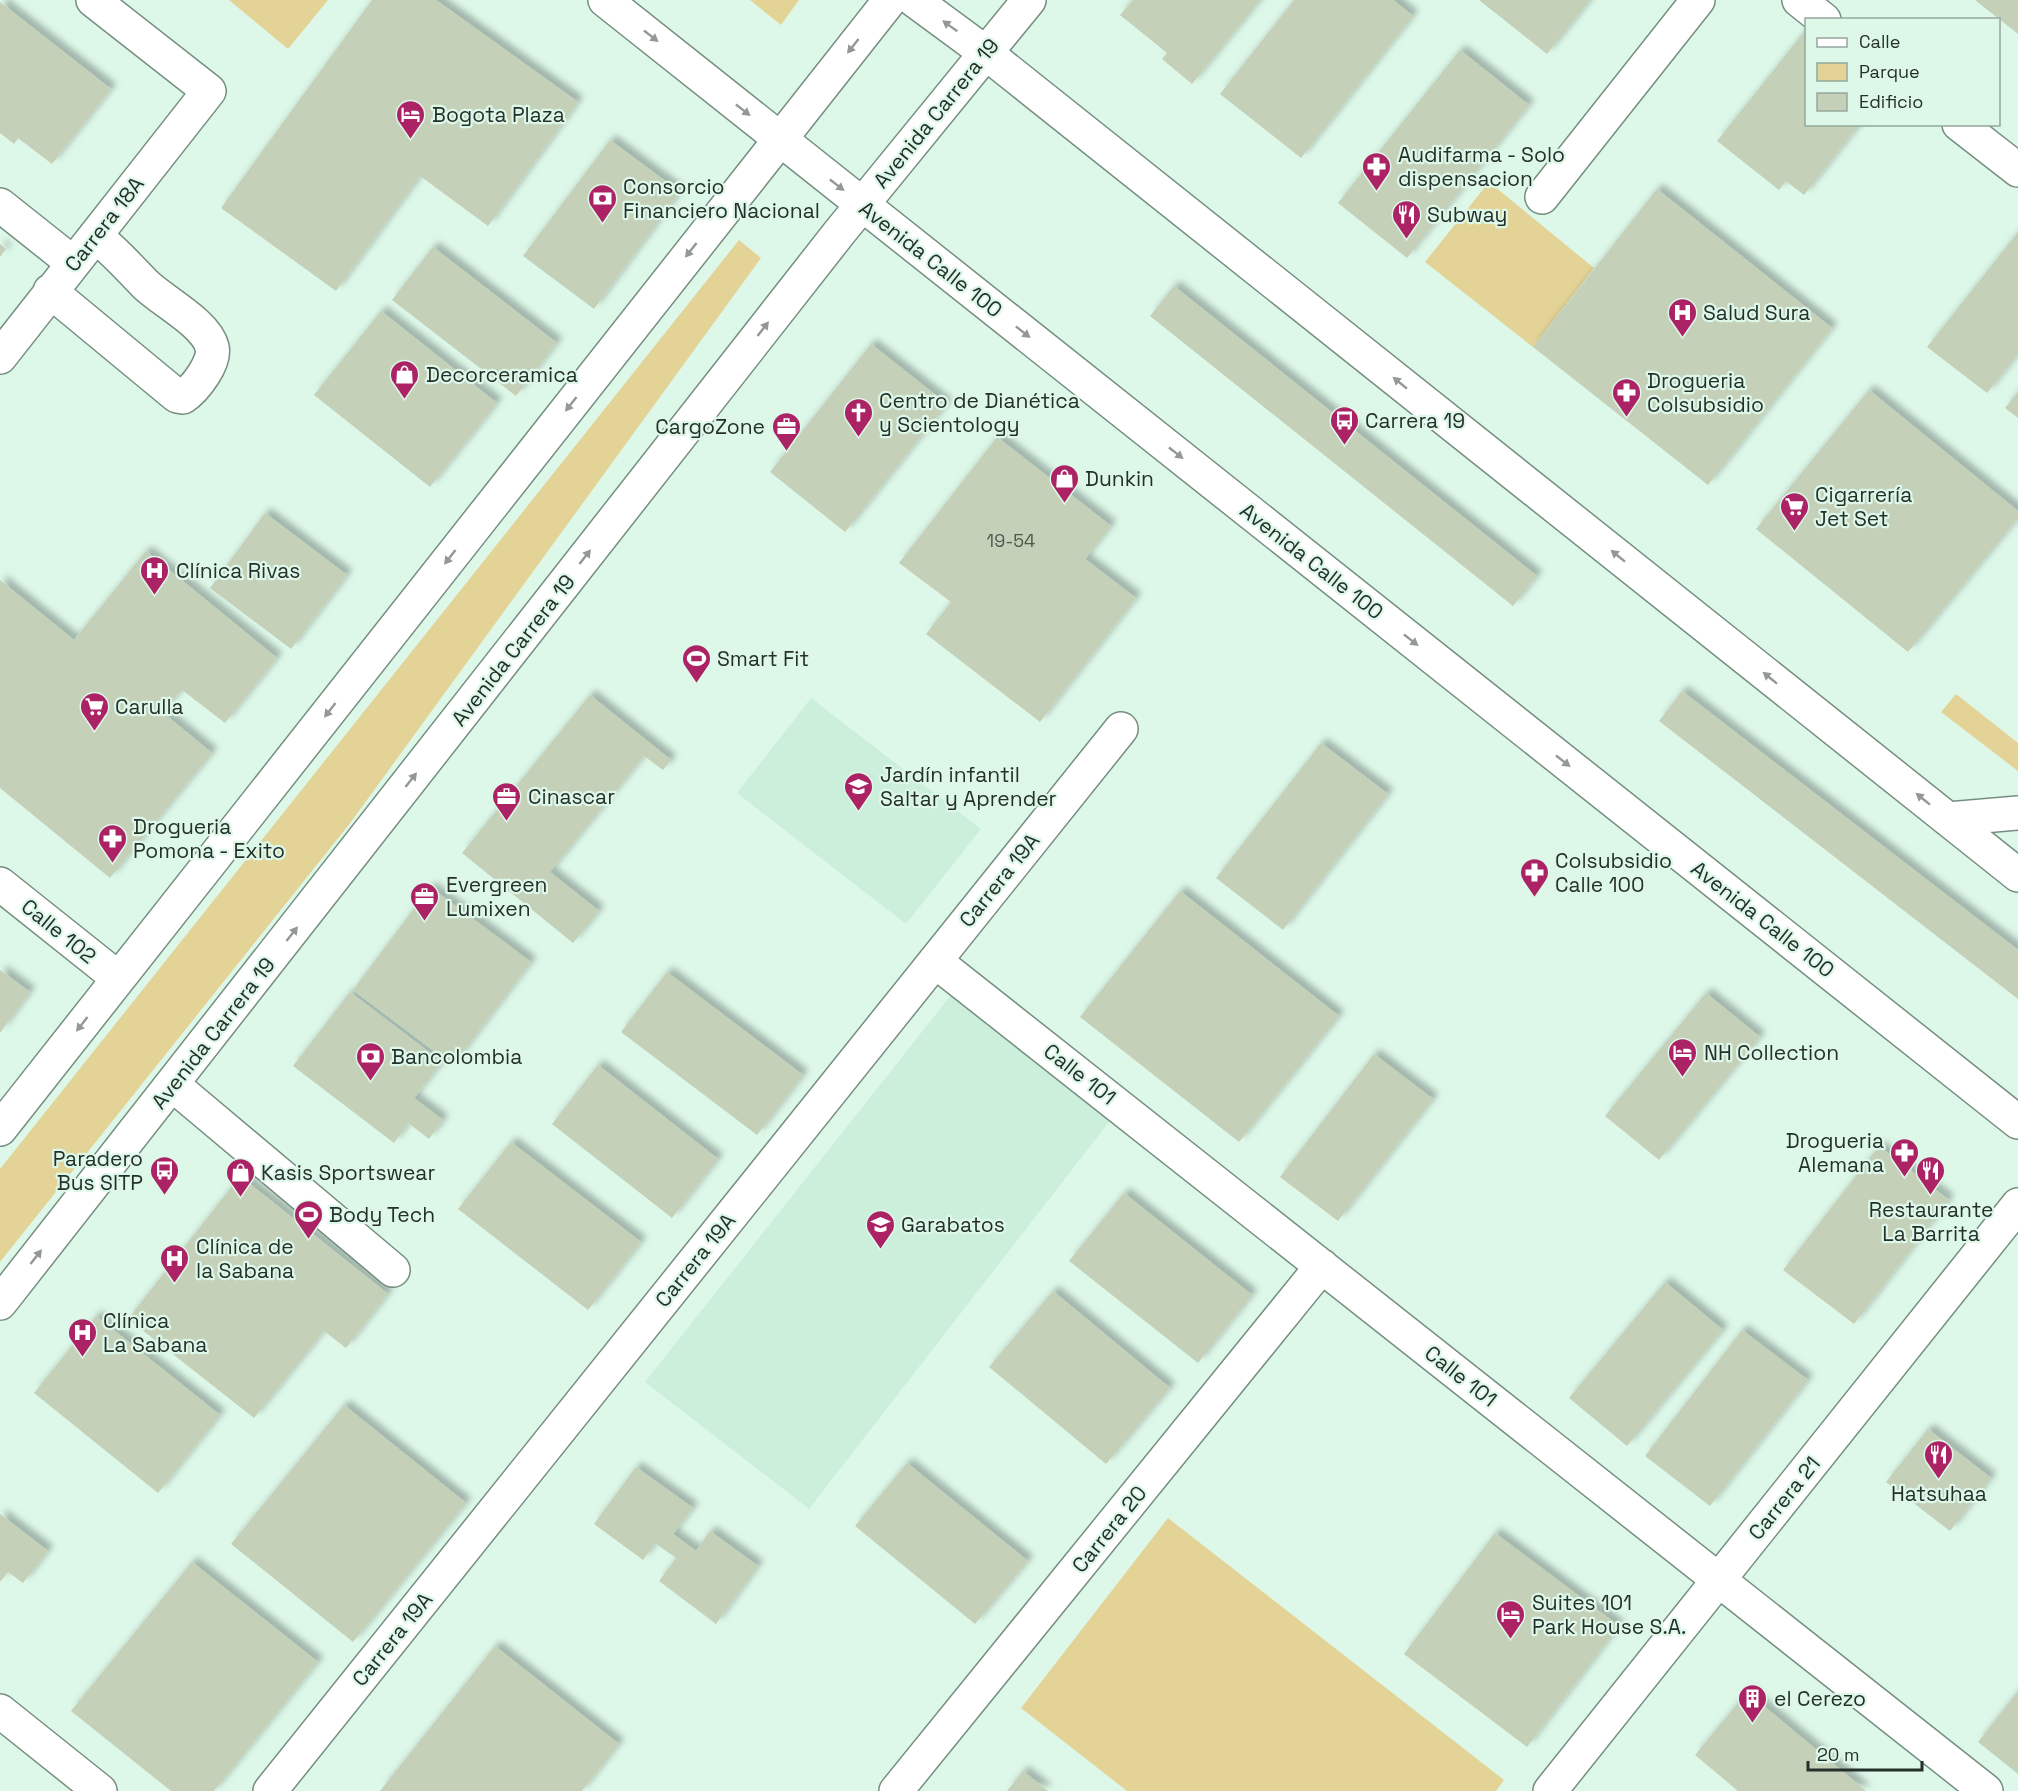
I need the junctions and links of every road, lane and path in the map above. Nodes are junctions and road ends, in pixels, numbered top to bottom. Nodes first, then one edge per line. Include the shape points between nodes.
1 (93, 0) edge
2 (605, 0) edge
3 (890, 0) edge
4 (914, 0) edge
5 (1029, 0) edge
6 (1698, 0) edge
7 (1799, 0) edge
8 (1822, 18) edge
9 (986, 53) junction
10 (1962, 126) edge
11 (780, 138) junction
12 (2018, 170) edge
13 (1542, 196) dead end
14 (862, 204) junction
15 (0, 205) edge
16 (94, 236) junction
17 (73, 263) junction
18 (50, 291) junction
19 (0, 357) edge
20 (1121, 729) dead end
21 (2018, 813) edge
22 (1948, 819) junction
23 (2018, 875) edge
24 (0, 884) edge
25 (935, 961) junction
26 (118, 978) junction
27 (173, 1085) junction
28 (2018, 1122) edge
29 (0, 1129) edge
30 (2018, 1205) edge
31 (1322, 1266) junction
32 (393, 1270) dead end
33 (0, 1303) edge
34 (1719, 1580) junction
35 (0, 1711) edge
36 (100, 1791) edge
37 (270, 1791) edge
38 (896, 1791) edge
39 (1550, 1791) edge
40 (1986, 1791) edge

1 - 16 main road, Carrera 18A via 209,91
2 -> 11 main road, Avenida Calle 100
3 -> 11 main road
9 -> 4 main road
5 - 9 main road, Avenida Carrera 19
6 - 13 main road
7 - 8 main road
9 - 14 main road, Avenida Carrera 19
22 -> 9 main road
10 - 12 main road
11 -> 14 main road, Avenida Calle 100
11 -> 26 main road
27 -> 14 main road, Avenida Carrera 19
14 -> 28 main road, Avenida Calle 100
15 - 17 main road
16 - 17 main road, Carrera 18A
16 - 18 main road via 201,329 212,347 212,359 190,392 177,396
17 - 18 main road, Carrera 18A
18 - 19 main road, Carrera 18A
20 - 25 main road, Carrera 19A
21 - 22 main road
22 - 23 main road
24 - 26 main road, Calle 102
25 - 31 main road, Calle 101
25 - 37 main road, Carrera 19A
26 -> 29 main road
27 - 32 main road
33 -> 27 main road, Avenida Carrera 19
30 - 34 main road, Carrera 21
31 - 34 main road, Calle 101
31 - 38 main road, Carrera 20
34 - 39 main road, Carrera 21
34 - 40 main road, Calle 101
35 - 36 main road

